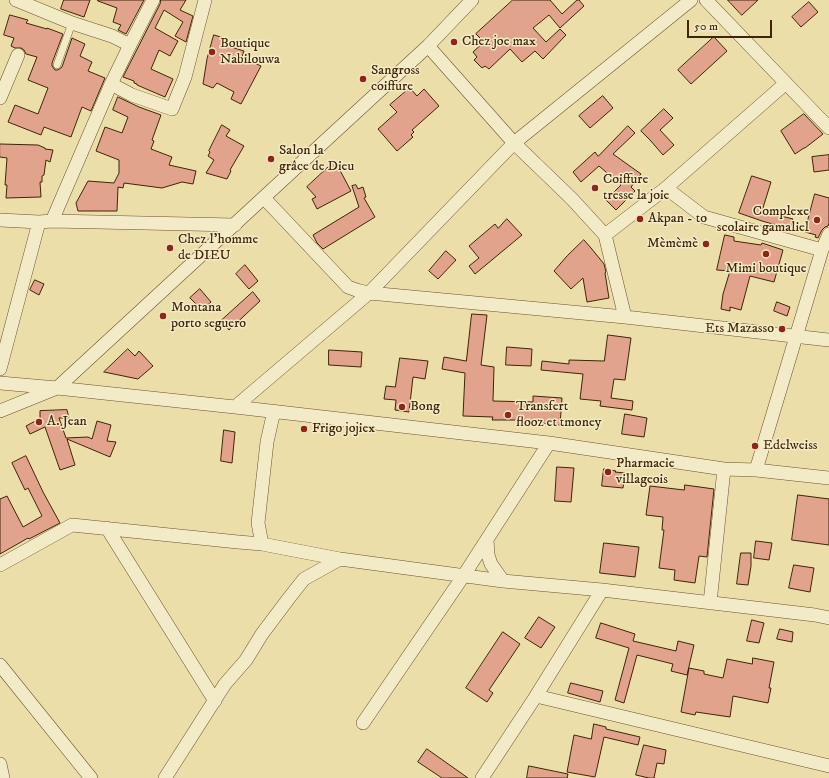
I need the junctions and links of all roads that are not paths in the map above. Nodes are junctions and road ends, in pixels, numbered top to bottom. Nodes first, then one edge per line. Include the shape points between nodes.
1 (16, 0) edge
2 (153, 0) edge
3 (205, 0) edge
4 (472, 0) edge
5 (691, 0) edge
6 (706, 0) edge
7 (72, 23) junction
8 (130, 45) junction
9 (428, 46) junction
10 (18, 55) dead end
11 (57, 66) dead end
12 (786, 83) junction
13 (111, 84) junction
14 (0, 98) edge
15 (829, 128) edge
16 (514, 143) junction
17 (666, 188) junction
18 (264, 198) junction
19 (0, 220) edge
20 (52, 220) junction
21 (38, 222) junction
22 (235, 225) junction
23 (829, 234) edge
24 (605, 235) junction
25 (822, 250) junction
26 (369, 293) junction
27 (625, 317) junction
28 (796, 336) junction
29 (829, 340) edge
30 (0, 369) edge
31 (0, 383) edge
32 (57, 388) junction
33 (235, 407) junction
34 (0, 411) edge
35 (274, 411) junction
36 (549, 444) junction
37 (724, 469) junction
38 (756, 470) junction
39 (829, 478) edge
40 (107, 528) junction
41 (487, 540) junction
42 (262, 544) junction
43 (340, 559) junction
44 (0, 565) edge
45 (464, 575) junction
46 (503, 581) junction
47 (602, 590) junction
48 (710, 603) junction
49 (829, 618) edge
50 (0, 665) edge
51 (536, 696) junction
52 (215, 701) junction
53 (364, 723) dead end
54 (0, 764) edge
55 (829, 766) edge
56 (3, 778) edge
57 (91, 778) edge
58 (165, 778) edge
59 (482, 778) edge

1 - 7 street
2 - 8 street
3 - 13 street via 185,78 172,109 132,96
4 - 9 street
5 - 16 street
6 - 12 street
7 - 8 street via 112,36
7 - 11 lane
8 - 13 street
9 - 16 street
9 - 18 street
10 - 14 street
12 - 15 street
12 - 17 street
13 - 20 street
16 - 24 street
16 - 26 street
17 - 24 street
17 - 25 street via 704,217
18 - 22 street
18 - 26 street via 348,287
19 - 21 street
20 - 21 street
20 - 22 street
21 - 30 street
22 - 32 street
23 - 25 street
24 - 27 street
25 - 28 street
26 - 27 street
26 - 33 street
27 - 28 street
28 - 29 street
28 - 38 street
31 - 32 street
32 - 33 street
32 - 34 street
33 - 35 street
35 - 36 street
35 - 42 street via 267,442 258,523
36 - 37 street
36 - 41 street
37 - 38 street
37 - 48 street
38 - 39 street
40 - 42 street
40 - 44 street via 72,525
40 - 52 street
41 - 45 street
41 - 46 street via 491,564
42 - 43 street
43 - 45 street
43 - 52 street via 304,579
45 - 46 street
45 - 53 street
46 - 47 street
47 - 48 street
47 - 51 street
48 - 49 street
50 - 57 street
51 - 55 street
51 - 59 street
52 - 58 street
54 - 56 street

